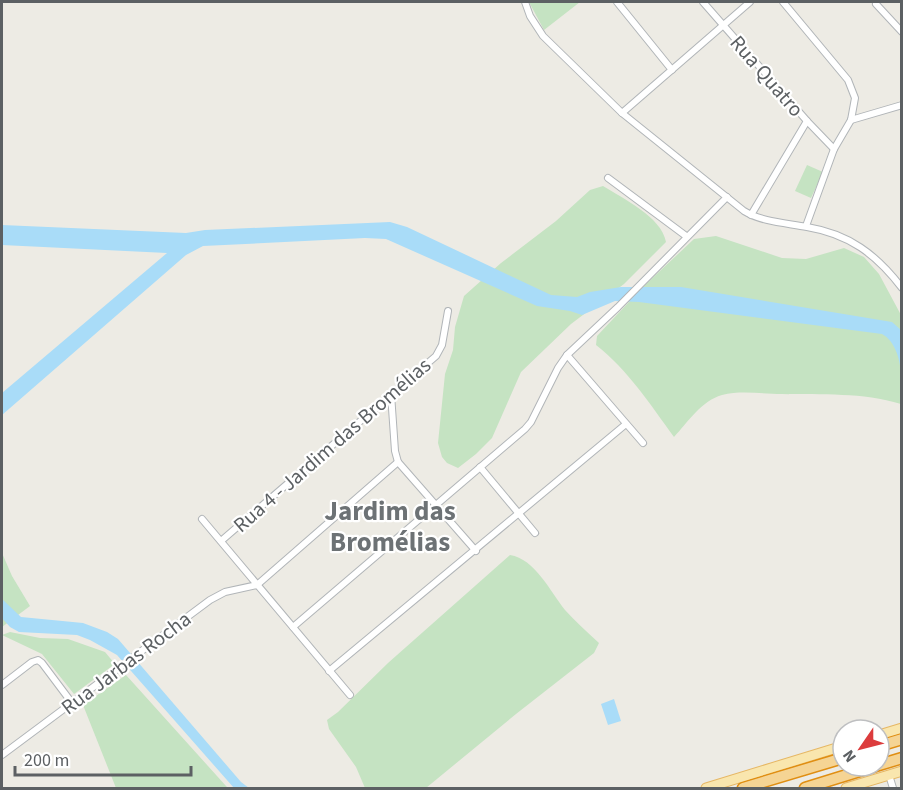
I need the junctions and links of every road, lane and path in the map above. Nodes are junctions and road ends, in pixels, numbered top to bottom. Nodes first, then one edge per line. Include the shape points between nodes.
1 (525, 2) edge
2 (617, 2) edge
3 (703, 2) edge
4 (750, 2) edge
5 (783, 2) edge
6 (876, 4) dead end
7 (723, 25) junction
8 (902, 32) edge
9 (672, 70) junction
10 (902, 105) edge
11 (621, 113) junction
12 (851, 120) junction
13 (807, 121) junction
14 (834, 149) junction
15 (608, 178) dead end
16 (727, 197) junction
17 (751, 215) junction
18 (806, 226) junction
19 (686, 236) junction
20 (902, 288) edge
21 (448, 312) dead end
22 (567, 355) junction
23 (391, 394) junction
24 (626, 424) junction
25 (643, 443) dead end
26 (398, 462) junction
27 (480, 467) junction
28 (435, 505) junction
29 (519, 515) junction
30 (202, 519) dead end
31 (534, 533) dead end
32 (221, 541) junction
33 (476, 551) junction
34 (257, 585) junction
35 (293, 627) junction
36 (329, 671) junction
37 (2, 685) edge
38 (350, 695) dead end
39 (72, 703) junction
40 (831, 751) edge
41 (2, 755) edge
42 (831, 762) edge
43 (839, 778) edge
44 (880, 778) edge
45 (706, 789) edge
46 (743, 789) edge
47 (804, 789) edge
48 (846, 789) edge

1 - 11 street via 543,36
2 - 9 street
3 - 7 street, Rua Quatro
4 - 7 street
5 - 12 street via 848,80 854,92
6 - 8 street
7 - 9 street
7 - 13 street, Rua Quatro
9 - 11 street
10 - 12 street
11 - 16 street
12 - 14 street
13 - 14 street, Rua Quatro
13 - 17 street
14 - 18 street
15 - 19 street
16 - 17 street
16 - 19 street
17 - 18 street
18 - 20 street via 860,246
19 - 22 street
21 - 23 street, Rua 4 - Jardim das Bromélias via 439,352
22 - 24 street
22 - 27 street via 531,422
23 - 26 street
23 - 32 street, Rua 4 - Jardim das Bromélias
24 - 25 street
24 - 29 street
26 - 28 street
26 - 34 street
27 - 28 street
27 - 29 street
28 - 33 street
28 - 35 street
29 - 31 street
29 - 33 street
30 - 32 street
32 - 34 street
33 - 36 street
34 - 35 street
34 - 39 street, Rua Jarbas Rocha via 215,597
35 - 36 street
36 - 38 street
37 - 39 street via 38,660
39 - 41 street, Rua Jarbas Rocha
40 - 45 main road
42 - 46 highway
43 - 47 highway
44 - 48 main road

